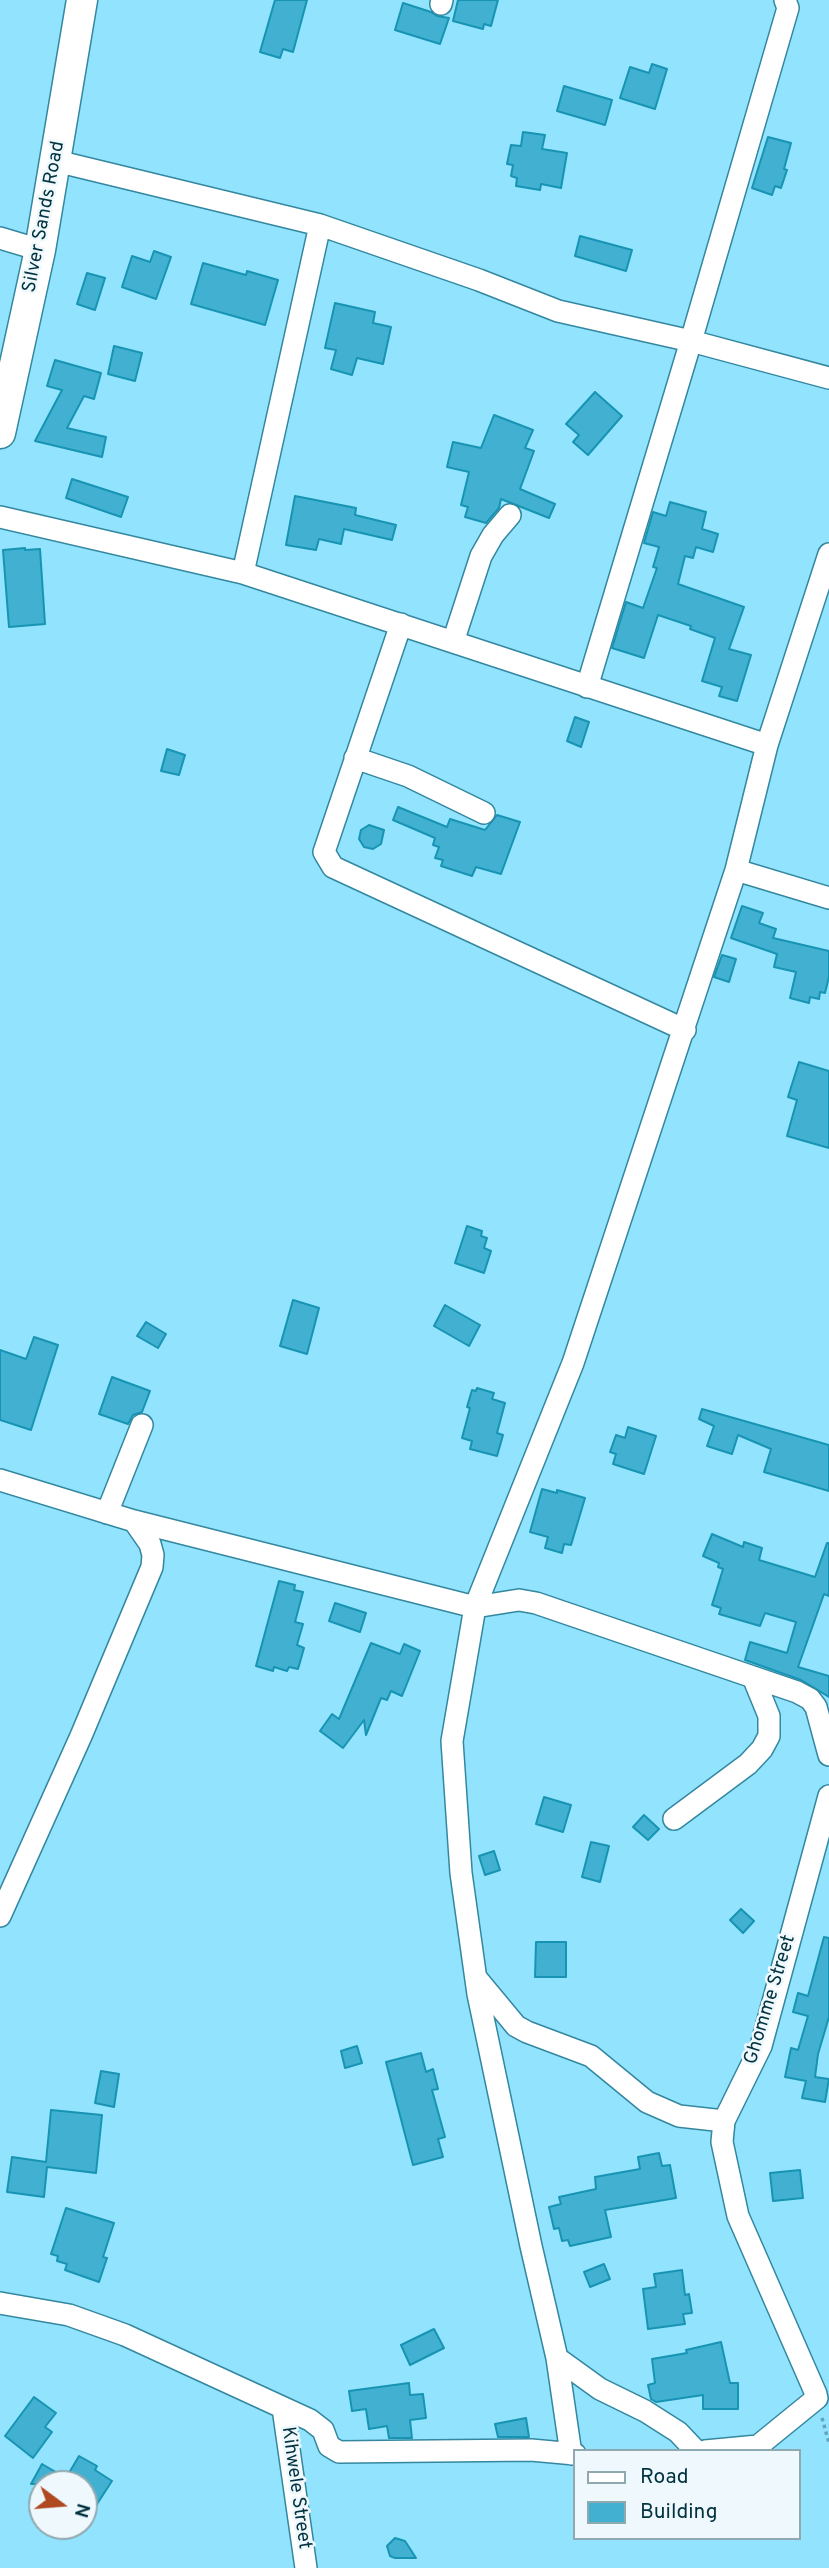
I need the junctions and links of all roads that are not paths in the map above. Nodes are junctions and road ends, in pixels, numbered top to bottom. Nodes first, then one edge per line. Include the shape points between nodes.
1 (82, 0) edge
2 (785, 0) edge
3 (56, 162) junction
4 (320, 225) junction
5 (0, 238) edge
6 (40, 250) junction
7 (691, 341) junction
8 (829, 378) edge
9 (0, 433) edge
10 (510, 515) dead end
11 (0, 517) edge
12 (829, 554) edge
13 (243, 573) junction
14 (401, 624) junction
15 (453, 642) junction
16 (587, 687) junction
17 (767, 745) junction
18 (355, 758) junction
19 (484, 813) dead end
20 (736, 870) junction
21 (829, 898) edge
22 (685, 1030) junction
23 (142, 1425) dead end
24 (0, 1480) edge
25 (107, 1513) junction
26 (134, 1521) junction
27 (475, 1606) junction
28 (753, 1677) junction
29 (829, 1755) edge
30 (829, 1796) edge
31 (674, 1819) dead end
32 (0, 1916) edge
33 (476, 1978) junction
34 (724, 2121) junction
35 (0, 2303) edge
36 (557, 2358) junction
37 (283, 2408) junction
38 (694, 2449) edge
39 (726, 2449) edge
40 (573, 2454) edge
41 (306, 2568) edge

1 - 3 street, Silver Sands Road
2 - 7 street via 788,8
3 - 4 street
3 - 6 street, Silver Sands Road
4 - 7 street via 558,311
4 - 13 street
5 - 6 street
6 - 9 street, Silver Sands Road
7 - 8 street
7 - 16 street
10 - 15 street via 481,556
11 - 13 street
12 - 17 street
13 - 14 street
14 - 15 street
14 - 18 street
15 - 16 street
16 - 17 street
17 - 20 street
18 - 19 street via 408,776
18 - 22 street via 324,852 333,867
20 - 21 street
20 - 22 street
22 - 27 street via 573,1363
23 - 25 street
24 - 25 street
25 - 26 street
26 - 27 street
26 - 32 street via 150,1544 152,1567
27 - 28 street via 519,1600 536,1603
27 - 33 street via 452,1741 461,1873
28 - 29 street via 810,1699
28 - 31 street via 769,1716 769,1736 762,1749
30 - 34 street, Ghomme Street via 761,2046
33 - 34 street via 516,2026 591,2056 647,2102 679,2116
33 - 36 street
34 - 39 street, Ghomme Street via 722,2142 738,2216 816,2396 758,2446
35 - 37 street via 69,2315 125,2335
36 - 38 street via 600,2389 677,2432
36 - 40 street
37 - 40 street via 323,2430 329,2446 339,2452 531,2450
37 - 41 street, Kihwele Street

